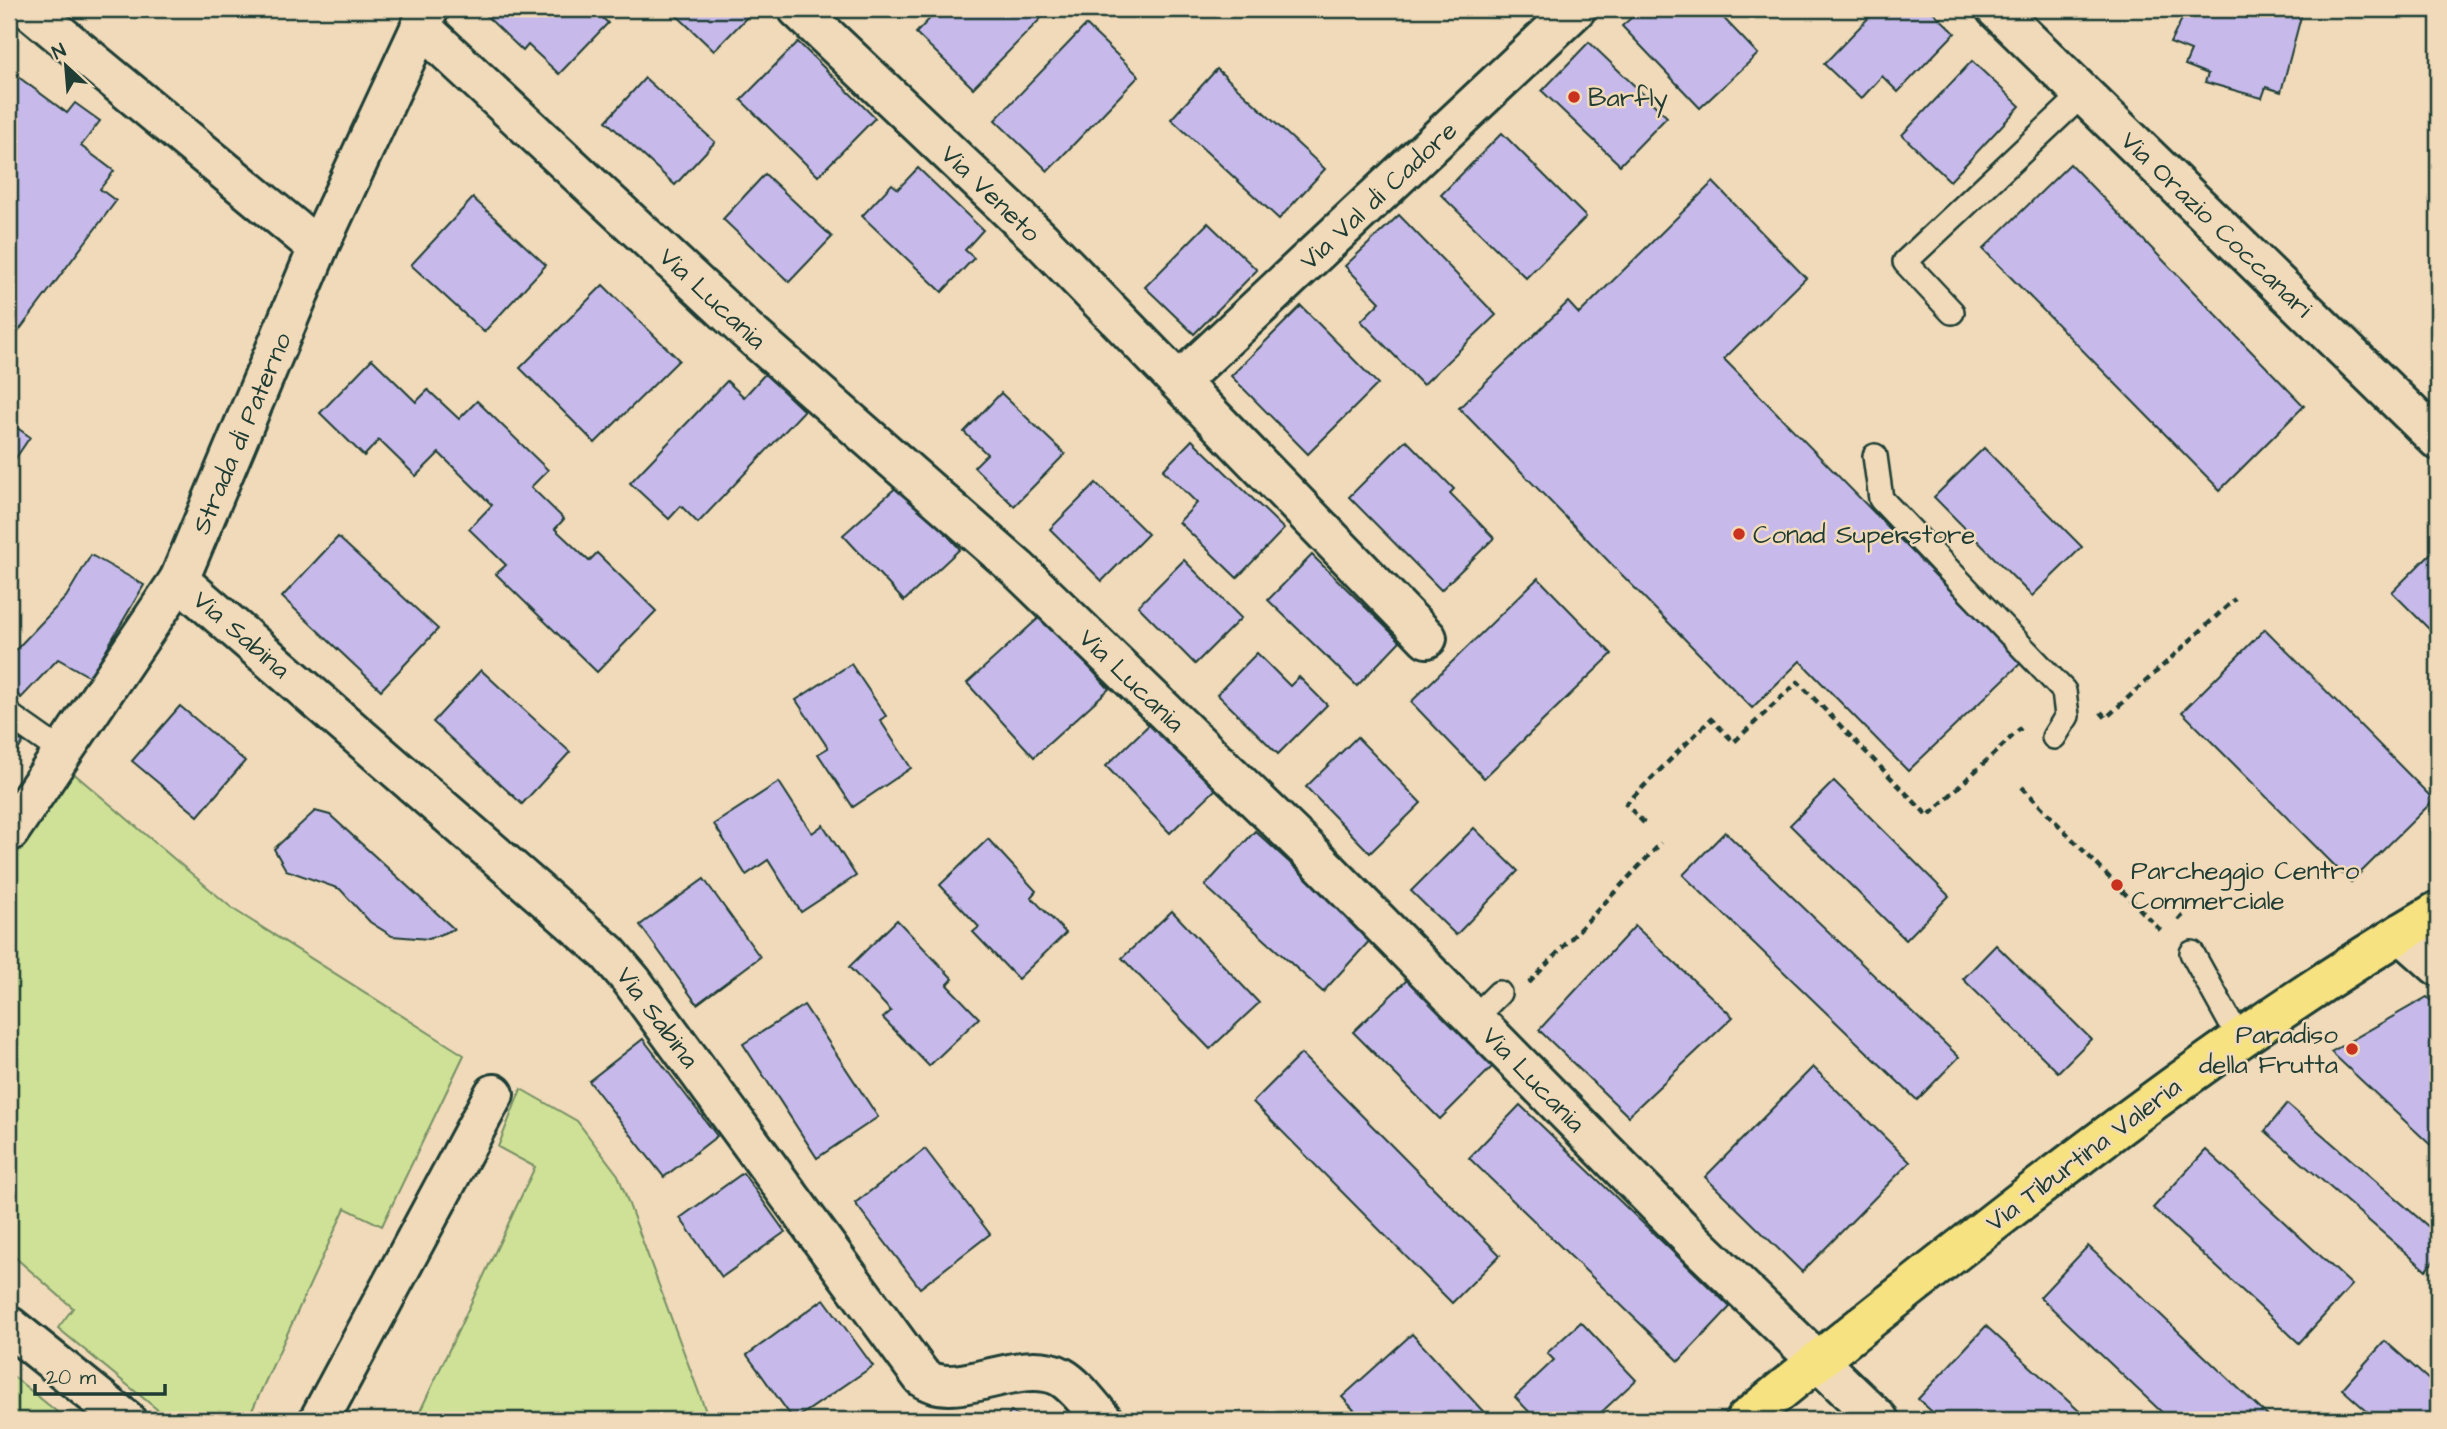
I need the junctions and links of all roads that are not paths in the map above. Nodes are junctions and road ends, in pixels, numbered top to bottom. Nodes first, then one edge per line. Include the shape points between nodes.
1 (29, 9) edge
2 (798, 9) edge
3 (1576, 9) edge
4 (1996, 9) edge
5 (425, 18) edge
6 (2083, 94) junction
7 (318, 248) junction
8 (1952, 312) dead end
9 (1180, 381) junction
10 (2438, 440) edge
11 (1875, 456) dead end
12 (179, 580) junction
13 (1427, 638) dead end
14 (9, 715) edge
15 (2054, 737) dead end
16 (63, 753) junction
17 (9, 832) edge
18 (2438, 911) edge
19 (2401, 933) junction
20 (2192, 953) dead end
21 (2438, 967) edge
22 (2239, 1038) junction
23 (494, 1094) dead end
24 (9, 1326) edge
25 (1815, 1361) junction
26 (125, 1420) edge
27 (319, 1420) edge
28 (1103, 1420) edge
29 (1745, 1420) edge
30 (1879, 1420) edge

1 - 7 street
2 - 9 street, Via Veneto via 1041,240
3 - 9 street, Via Val di Cadore
4 - 6 street, Via Orazio Coccanari
5 - 7 street, Strada di Paterno
5 - 25 street, Via Lucania via 746,330 1018,569 1305,847 1487,1006
6 - 8 lane via 1905,262
6 - 10 street, Via Orazio Coccanari
7 - 12 street, Strada di Paterno
9 - 13 street, Via Veneto
11 - 15 lane via 1881,499 2064,691 2067,716
12 - 16 street, Strada di Paterno
12 - 28 street, Via Sabina via 608,953 922,1377 943,1385 1023,1372 1054,1375 1071,1385
14 - 16 lane
16 - 17 street, Strada di Paterno
18 - 19 main road, Via Tiburtina Valeria
19 - 21 street
19 - 22 main road, Via Tiburtina Valeria
20 - 22 lane
22 - 25 main road, Via Tiburtina Valeria via 2136,1111
23 - 27 street
24 - 26 street
25 - 29 main road, Via Tiburtina Valeria
25 - 30 street, Via Lucania

